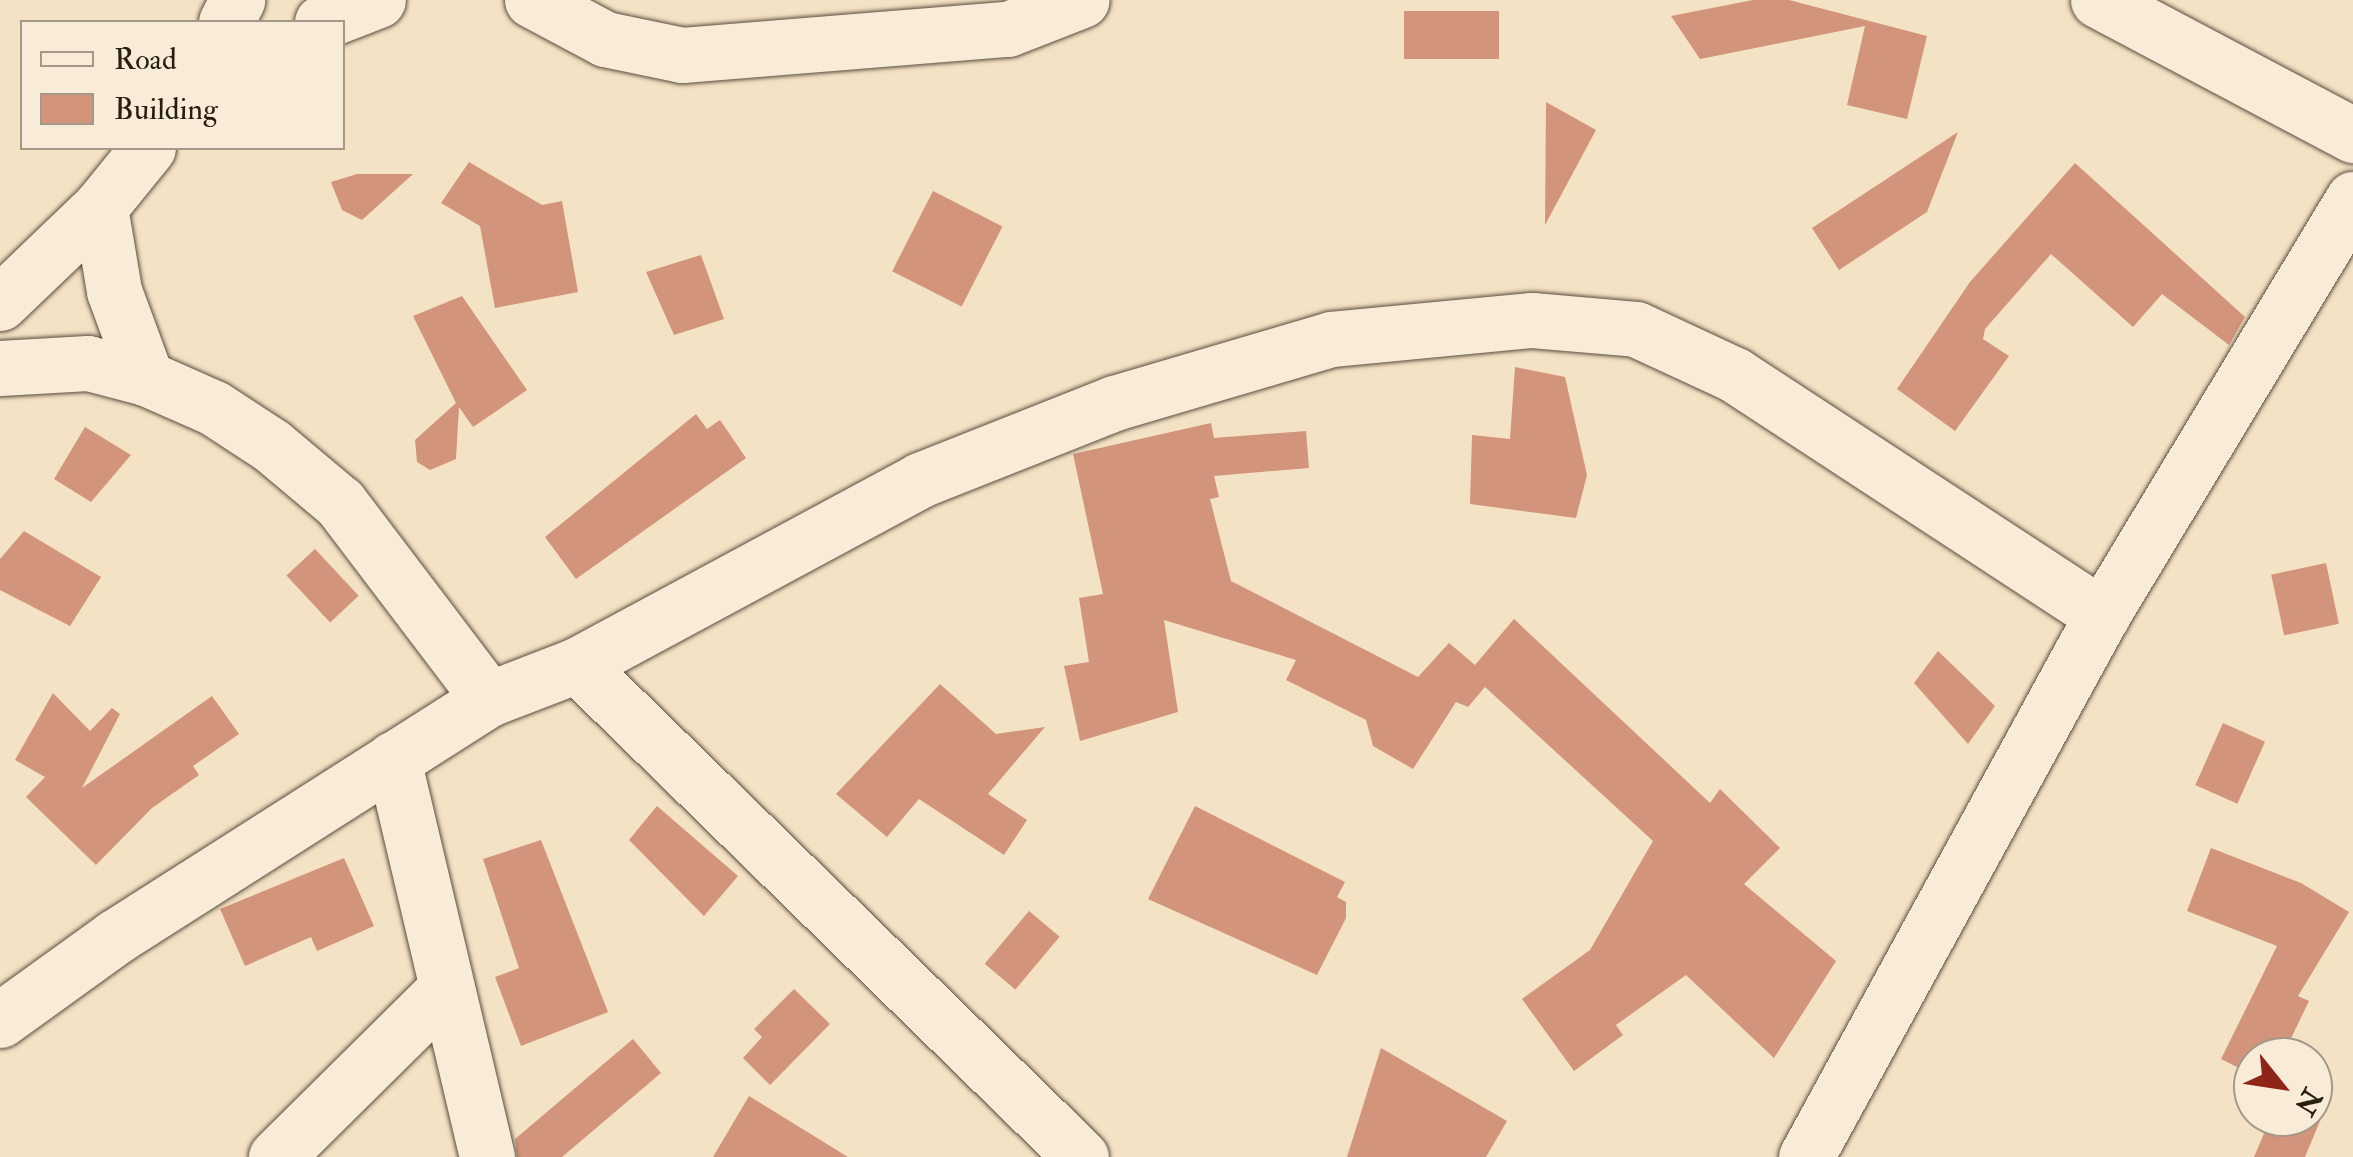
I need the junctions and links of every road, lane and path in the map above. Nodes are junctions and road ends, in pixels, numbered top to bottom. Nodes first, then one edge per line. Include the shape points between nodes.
1 (378, 0) edge
2 (532, 0) edge
3 (1082, 0) edge
4 (2098, 0) edge
5 (327, 20) edge
6 (2353, 135) edge
7 (146, 150) edge
8 (2353, 199) edge
9 (100, 208) junction
10 (0, 304) edge
11 (0, 368) edge
12 (146, 378) junction
13 (2102, 615) junction
14 (577, 665) junction
15 (488, 699) junction
16 (393, 758) junction
17 (444, 991) junction
18 (0, 1020) edge
19 (276, 1157) edge
20 (487, 1157) edge
21 (1080, 1157) edge
22 (1806, 1157) edge

1 - 5 street
2 - 3 street via 606,39 682,56 1008,29
4 - 6 street
7 - 9 street
8 - 13 street
9 - 10 street
9 - 12 street via 114,291
11 - 12 street via 88,363
12 - 15 street via 228,417 340,502
13 - 14 street via 1681,346 1636,329 1532,320 1331,339 1114,402 920,480
13 - 22 street
14 - 15 street
14 - 21 street
15 - 16 street
16 - 17 street
16 - 18 street
17 - 19 street
17 - 20 street

